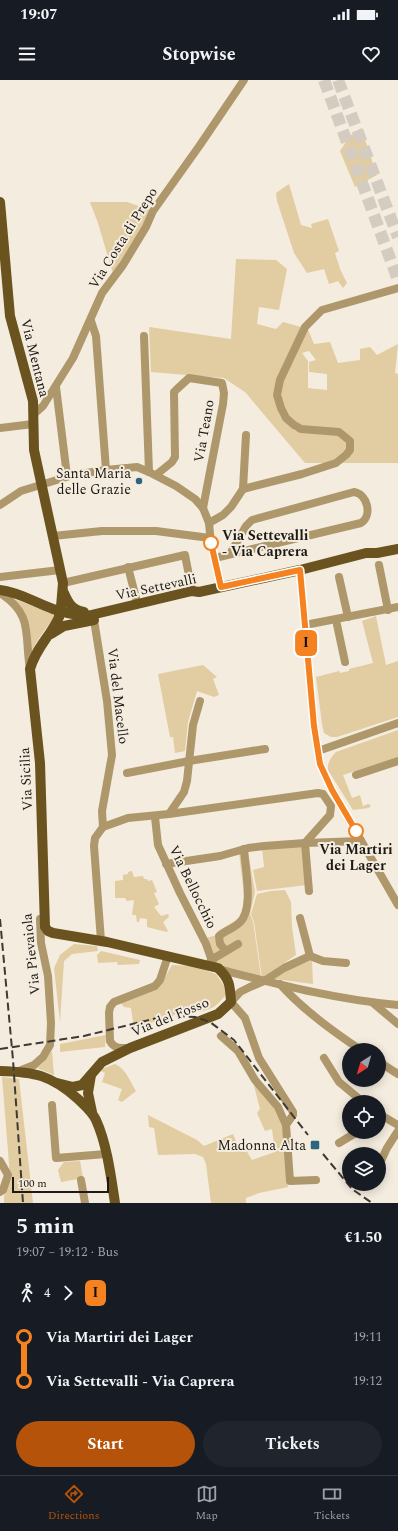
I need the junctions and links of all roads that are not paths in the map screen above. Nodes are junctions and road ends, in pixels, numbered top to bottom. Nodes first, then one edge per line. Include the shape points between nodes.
1 (244, 80) edge
2 (0, 202) edge
3 (398, 288) edge
4 (91, 321) junction
5 (144, 336) dead end
6 (56, 387) junction
7 (33, 419) junction
8 (0, 428) edge
9 (246, 435) dead end
10 (106, 470) junction
11 (153, 474) junction
12 (67, 476) junction
13 (41, 484) junction
14 (243, 489) junction
15 (0, 505) edge
16 (203, 508) junction
17 (209, 523) junction
18 (53, 536) junction
19 (210, 538) junction
20 (398, 542) edge
21 (398, 548) edge
22 (366, 553) junction
23 (230, 554) junction
24 (215, 558) junction
25 (379, 565) dead end
26 (128, 567) junction
27 (60, 570) junction
28 (300, 570) junction
29 (0, 577) edge
30 (339, 577) dead end
31 (63, 587) junction
32 (221, 587) junction
33 (0, 590) edge
34 (196, 591) junction
35 (0, 593) edge
36 (139, 602) junction
37 (398, 607) edge
38 (388, 610) junction
39 (348, 617) junction
40 (94, 620) junction
41 (336, 620) junction
42 (305, 625) junction
43 (48, 636) junction
44 (345, 662) dead end
45 (30, 669) junction
46 (200, 701) dead end
47 (398, 723) edge
48 (265, 749) dead end
49 (318, 751) junction
50 (188, 761) junction
51 (398, 761) edge
52 (128, 773) dead end
53 (356, 775) dead end
54 (168, 814) junction
55 (155, 816) junction
56 (103, 827) junction
57 (361, 841) junction
58 (305, 842) junction
59 (244, 849) junction
60 (166, 864) junction
61 (44, 889) junction
62 (309, 891) dead end
63 (398, 905) edge
64 (300, 918) dead end
65 (101, 941) junction
66 (238, 944) dead end
67 (226, 951) junction
68 (168, 956) junction
69 (310, 956) junction
70 (346, 963) dead end
71 (214, 965) junction
72 (264, 981) junction
73 (280, 984) junction
74 (231, 1002) junction
75 (373, 1002) junction
76 (398, 1005) edge
77 (398, 1024) edge
78 (221, 1036) dead end
79 (350, 1043) edge
80 (130, 1048) junction
81 (324, 1058) dead end
82 (386, 1066) edge
83 (0, 1071) edge
84 (19, 1071) junction
85 (398, 1074) edge
86 (91, 1075) junction
87 (57, 1083) junction
88 (355, 1095) edge
89 (52, 1105) dead end
90 (92, 1112) junction
91 (386, 1118) edge
92 (398, 1125) edge
93 (286, 1126) junction
94 (398, 1131) edge
95 (346, 1139) edge
96 (339, 1144) dead end
97 (386, 1150) edge
98 (106, 1154) junction
99 (0, 1160) edge
100 (81, 1180) dead end
101 (316, 1180) dead end
102 (0, 1192) edge
103 (85, 1203) edge
104 (116, 1203) edge

1 - 4 street, Via Costa di Prepo via 153,211 123,264 102,293
2 - 7 main road, Via Mentana via 10,316 33,400
3 - 14 street via 318,312 305,327 280,380 277,395 286,418 301,429 339,432 350,441 350,450 336,463
4 - 6 street, Via Costa di Prepo
4 - 10 street via 96,336
5 - 11 street
6 - 7 street, Via Costa di Prepo
6 - 12 street
7 - 8 street
7 - 13 main road, Via Mentana via 34,450
9 - 14 street
10 - 11 street via 137,467
10 - 12 street
11 - 16 street via 176,486
11 - 16 street, Via Teano via 172,462 175,457 174,392 189,378 222,383 223,404
12 - 13 street
13 - 15 street via 20,491
13 - 18 main road, Via Mentana
14 - 17 street via 223,515
16 - 17 street
17 - 19 street
18 - 19 street via 77,532 156,531
18 - 27 main road, Via Mentana
19 - 24 street
20 - 22 main road, Via Settevalli via 376,547
21 - 22 main road, Via Settevalli
22 - 28 main road, Via Settevalli
23 - 23 street via 361,523 368,512 363,496 354,492 252,520
23 - 24 street
24 - 32 street
25 - 38 street
26 - 31 street
26 - 34 street via 185,555
26 - 36 street
27 - 29 street
27 - 31 main road, Via Mentana
28 - 32 main road, Via Settevalli
28 - 42 street
30 - 39 street
31 - 36 main road via 71,607 78,611 86,612
31 - 43 main road via 60,612
32 - 34 main road, Via Settevalli
33 - 36 main road, Via Settevalli via 22,596 54,610 87,616 136,605
34 - 36 main road, Via Settevalli
34 - 40 main road via 194,596
35 - 45 street via 14,603 21,613 25,624
37 - 38 street
38 - 39 street
39 - 41 street
40 - 43 main road via 64,626
40 - 56 street, Via del Macello via 107,701 112,755 102,811
41 - 42 street
41 - 44 street
42 - 49 street
43 - 45 main road via 34,656
45 - 61 main road, Via Sicilia via 40,763
46 - 50 street via 193,725
47 - 49 street
48 - 50 street
49 - 57 street via 325,777
50 - 52 street
50 - 54 street via 184,792
51 - 53 street
54 - 55 street
54 - 58 street via 323,794 331,806 330,815
55 - 56 street via 128,818
55 - 60 street, Via Bellocchio via 158,844
56 - 65 street, Via del Macello via 95,838 94,846
57 - 58 street
57 - 63 street
58 - 59 street
58 - 62 street
59 - 60 street via 220,856
59 - 67 street via 248,903 244,918 239,924 219,936 220,944
60 - 71 street, Via Bellocchio
61 - 65 main road, Via Pievaiola via 48,931
61 - 84 street, Via Pievaiola via 40,900 41,943 48,976 52,1023 50,1045 34,1066
64 - 69 street
65 - 68 main road, Via Pievaiola
66 - 67 street
67 - 71 street
68 - 71 main road, Via Pievaiola
68 - 80 street via 160,980 155,986 114,1002 110,1007 112,1046
69 - 70 street via 324,961
69 - 72 street
71 - 72 street, Via Pievaiola
71 - 74 main road via 225,975 230,985
72 - 73 street, Via Pievaiola
72 - 74 street via 240,992
73 - 75 street, Via Pievaiola
73 - 79 street via 295,1001
74 - 80 main road, Via del Fosso via 218,1014
74 - 93 street via 246,1018 259,1058 293,1112
75 - 76 street, Via Pievaiola
75 - 77 street
78 - 93 street via 238,1051 256,1080 278,1107
80 - 86 main road, Via del Fosso via 102,1062
81 - 88 street via 339,1082
82 - 85 street
83 - 84 main road
84 - 87 main road via 38,1074
86 - 87 main road, Via del Fosso via 78,1086
86 - 90 main road via 88,1093
87 - 90 main road
89 - 98 street via 56,1158
90 - 98 main road via 102,1135
91 - 92 street
93 - 101 street via 290,1181
94 - 97 street
95 - 96 street
98 - 104 main road
99 - 102 street via 8,1175
100 - 103 street

